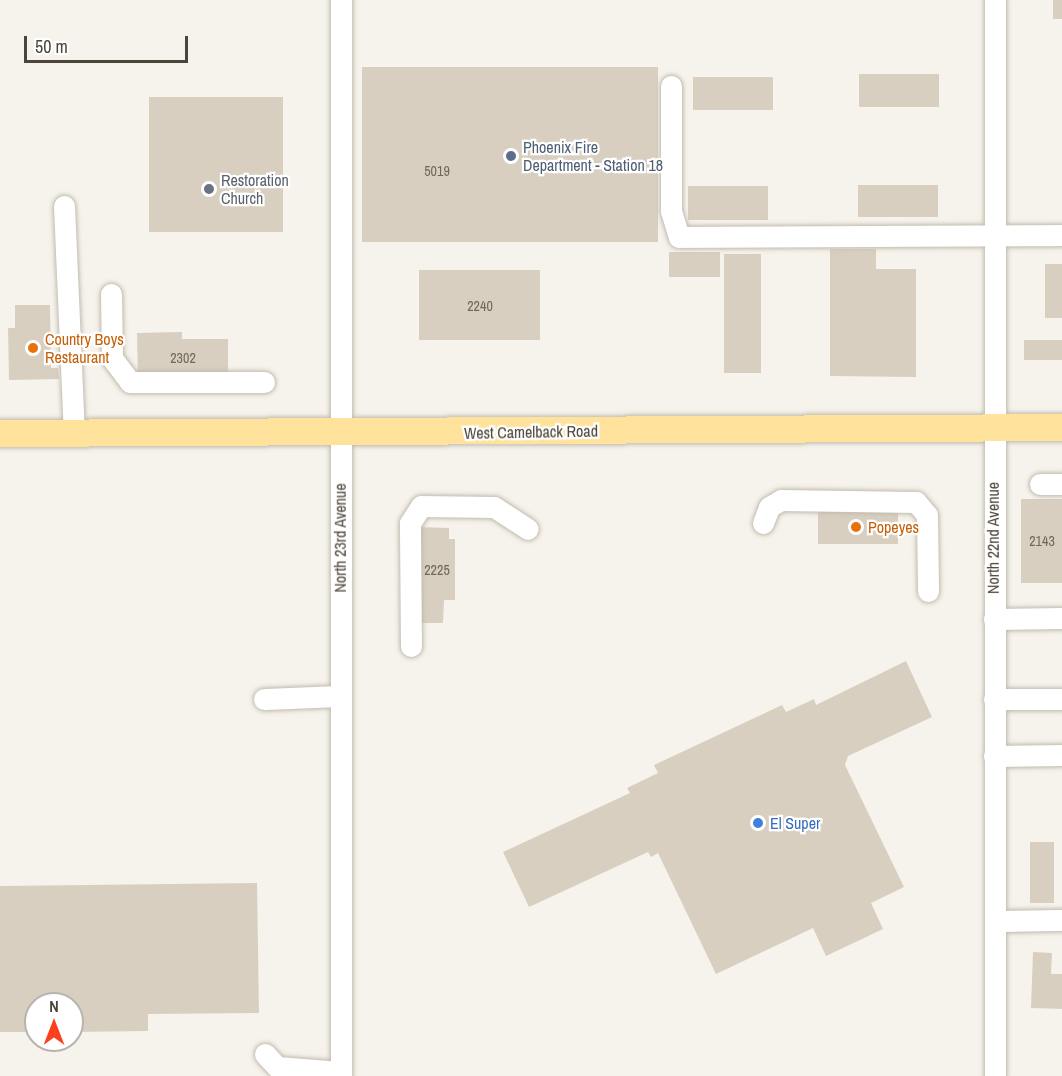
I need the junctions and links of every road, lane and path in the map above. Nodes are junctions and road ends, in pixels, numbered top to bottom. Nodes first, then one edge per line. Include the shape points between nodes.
1 (341, 0) edge
2 (995, 0) edge
3 (671, 86) dead end
4 (64, 206) dead end
5 (1062, 235) edge
6 (993, 236) junction
7 (111, 294) dead end
8 (264, 382) dead end
9 (1062, 427) edge
10 (993, 428) junction
11 (0, 433) edge
12 (74, 433) junction
13 (339, 434) junction
14 (1040, 484) dead end
15 (1062, 484) edge
16 (763, 523) dead end
17 (528, 528) dead end
18 (928, 591) dead end
19 (1062, 618) edge
20 (994, 619) junction
21 (411, 646) dead end
22 (340, 696) junction
23 (264, 699) dead end
24 (994, 699) junction
25 (1062, 699) edge
26 (1062, 755) edge
27 (994, 756) junction
28 (1062, 920) edge
29 (995, 921) junction
30 (265, 1054) dead end
31 (341, 1074) edge
32 (995, 1076) edge

1 - 13 street, North 23rd Avenue
2 - 6 street, North 22nd Avenue
3 - 6 street via 671,211 680,237
4 - 12 street
5 - 6 street
6 - 10 street, North 22nd Avenue
7 - 8 street via 112,358 130,382
9 - 10 main road, West Camelback Road
10 - 13 main road, West Camelback Road
10 - 20 street, North 22nd Avenue
11 - 12 main road, West Camelback Road
12 - 13 main road, West Camelback Road
13 - 22 street, North 23rd Avenue
14 - 15 street
16 - 18 street via 769,507 781,500 916,502 927,515
17 - 21 street via 494,507 420,506 410,523
19 - 20 street
20 - 24 street, North 22nd Avenue
22 - 23 street
22 - 31 street, North 23rd Avenue
24 - 25 street
24 - 27 street, North 22nd Avenue
26 - 27 street
27 - 29 street, North 22nd Avenue
28 - 29 street
29 - 32 street, North 22nd Avenue
30 - 31 street via 278,1067

